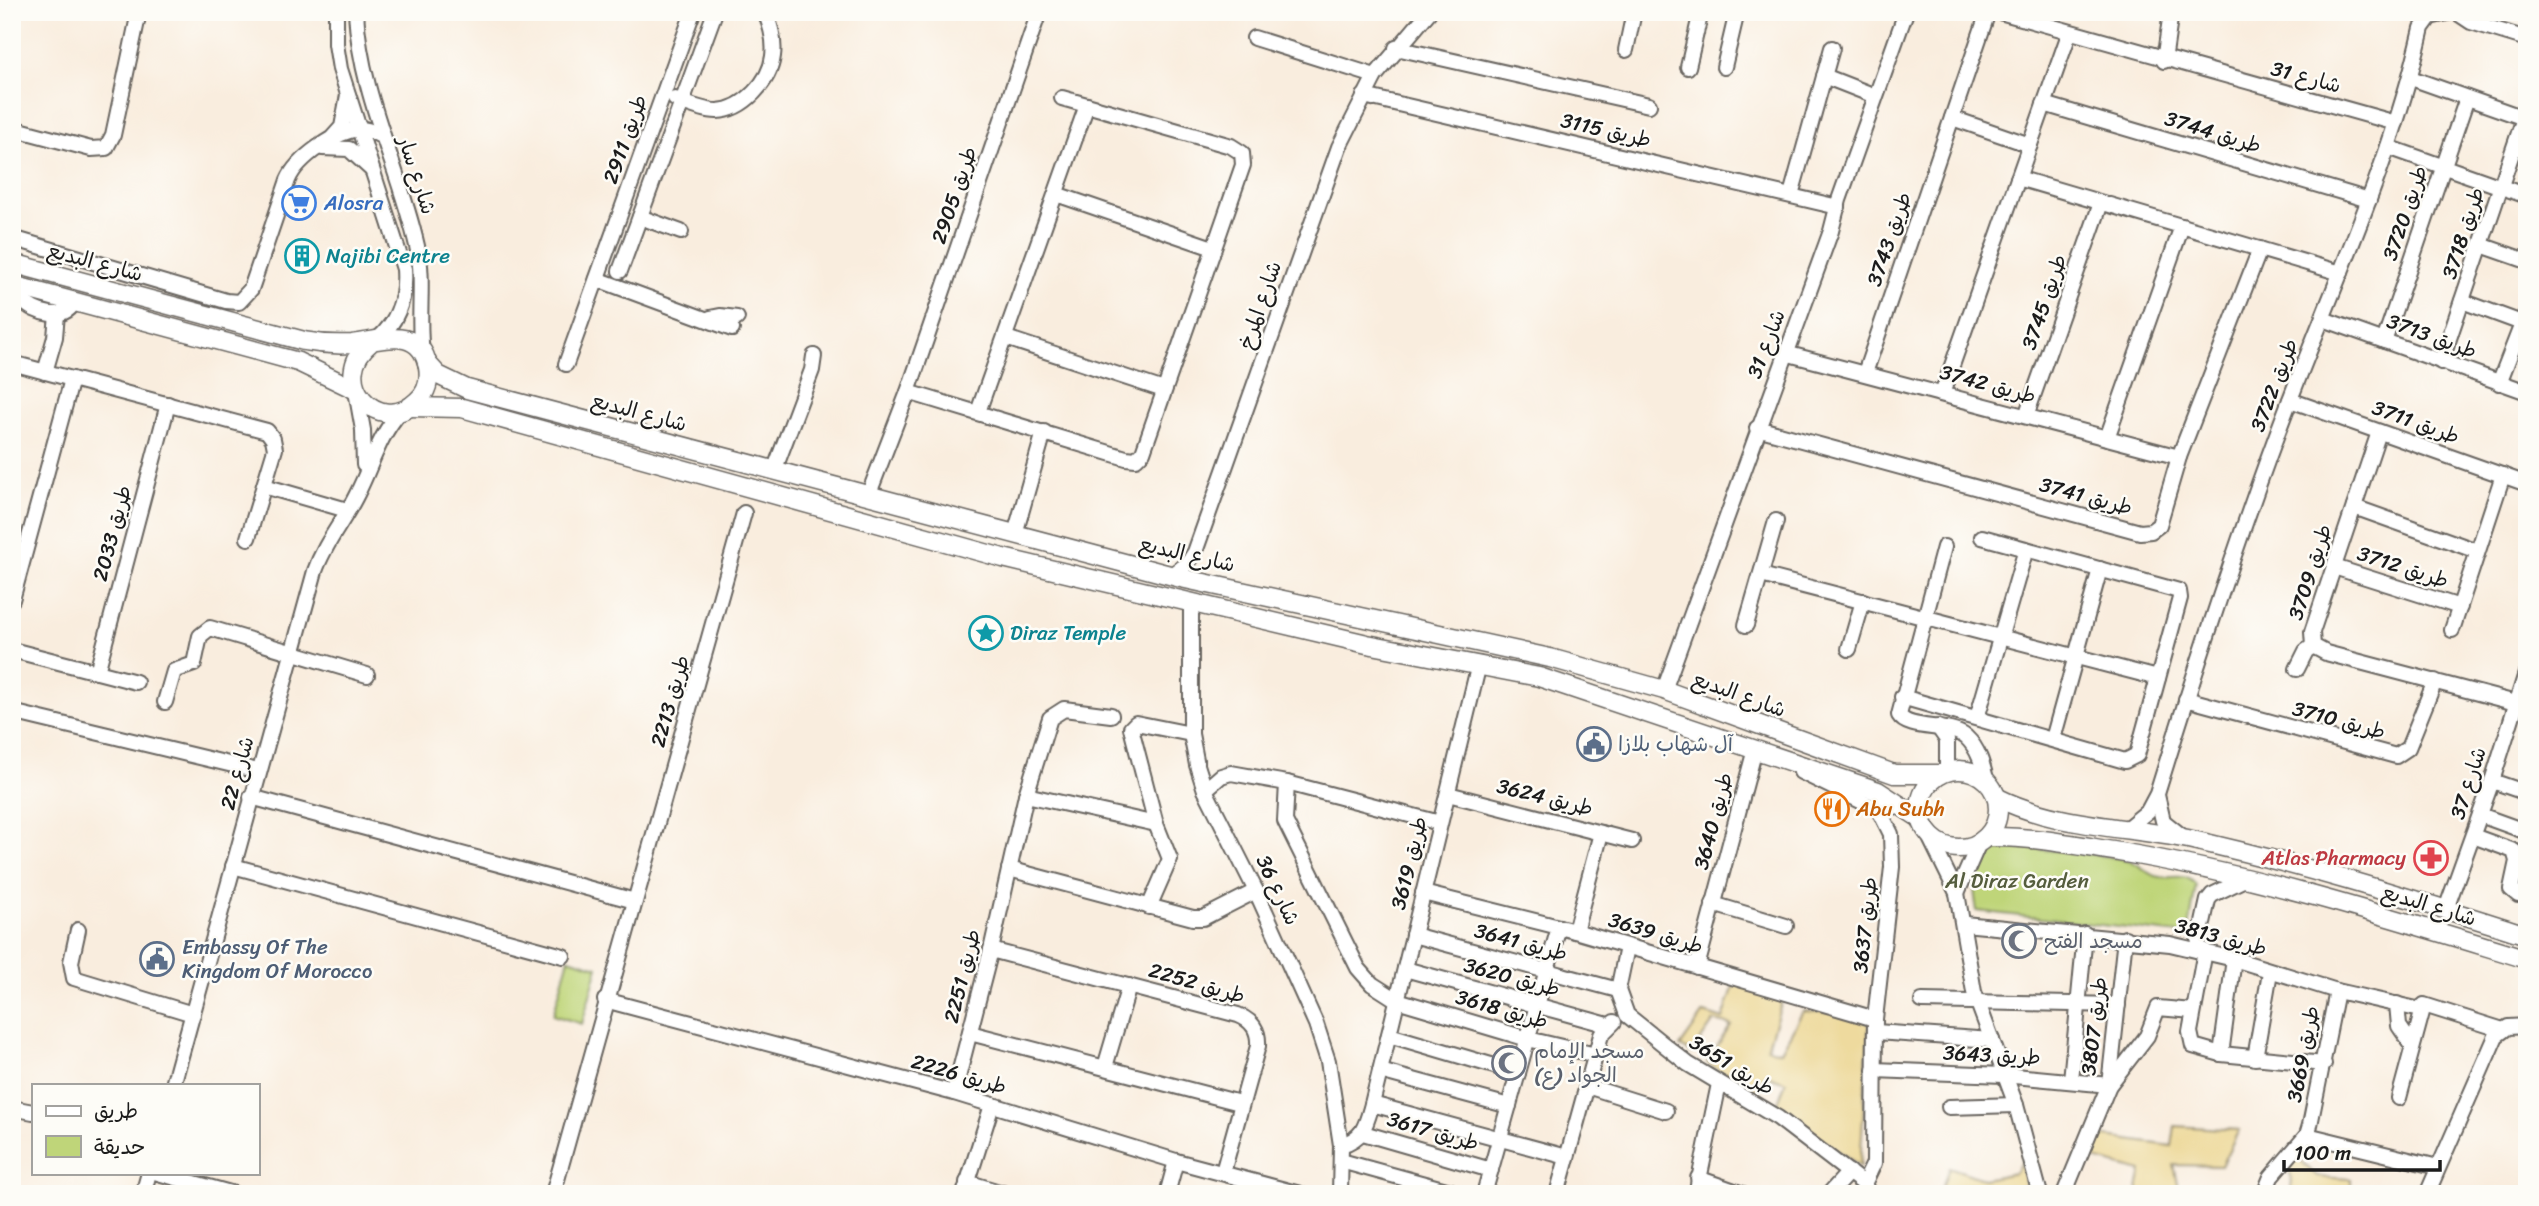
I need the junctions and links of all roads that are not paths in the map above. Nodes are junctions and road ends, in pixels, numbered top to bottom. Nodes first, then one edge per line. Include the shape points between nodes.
1 (139, 12) edge
2 (336, 12) edge
3 (356, 12) edge
4 (693, 12) edge
5 (715, 12) edge
6 (765, 12) edge
7 (1039, 12) edge
8 (1429, 12) edge
9 (1634, 12) edge
10 (1701, 12) edge
11 (1737, 12) edge
12 (1906, 12) edge
13 (1988, 12) edge
14 (2000, 12) edge
15 (2171, 12) edge
16 (2454, 12) edge
17 (2424, 15) edge
18 (2069, 34) junction
19 (1254, 38) dead end
20 (2527, 39) edge
21 (1396, 48) junction
22 (1832, 48) dead end
23 (1626, 50) dead end
24 (2164, 61) junction
25 (1724, 66) dead end
26 (1688, 67) dead end
27 (1376, 76) junction
28 (1824, 76) junction
29 (2411, 78) junction
30 (348, 93) junction
31 (663, 95) junction
32 (1364, 96) junction
33 (1875, 96) junction
34 (1062, 98) dead end
35 (2467, 98) junction
36 (681, 101) junction
37 (2044, 104) junction
38 (1087, 105) junction
39 (1649, 105) dead end
40 (1952, 118) junction
41 (2525, 118) edge
42 (2396, 124) junction
43 (12, 128) edge
44 (361, 128) junction
45 (381, 136) junction
46 (2030, 145) junction
47 (2388, 147) junction
48 (318, 148) junction
49 (2443, 167) junction
50 (374, 173) junction
51 (2018, 178) junction
52 (2500, 187) junction
53 (1056, 194) junction
54 (1791, 195) junction
55 (2527, 196) edge
56 (2369, 200) junction
57 (2101, 203) junction
58 (1838, 207) junction
59 (640, 216) junction
60 (2182, 226) junction
61 (681, 232) dead end
62 (12, 238) edge
63 (2481, 245) junction
64 (1213, 248) junction
65 (2260, 249) junction
66 (2527, 261) edge
67 (12, 263) edge
68 (620, 271) dead end
69 (2341, 273) junction
70 (597, 279) junction
71 (16, 286) edge
72 (2462, 301) junction
73 (74, 302) junction
74 (57, 314) junction
75 (2323, 319) junction
76 (2525, 320) edge
77 (734, 324) dead end
78 (1006, 338) junction
79 (374, 340) junction
80 (2384, 341) junction
81 (1785, 353) junction
82 (814, 356) dead end
83 (424, 358) junction
84 (2441, 362) junction
85 (12, 363) edge
86 (566, 364) dead end
87 (45, 372) junction
88 (1865, 373) junction
89 (72, 379) junction
90 (2499, 383) junction
91 (356, 390) junction
92 (1164, 390) junction
93 (908, 392) junction
94 (2527, 392) edge
95 (1942, 394) junction
96 (2290, 400) junction
97 (168, 404) junction
98 (405, 410) junction
99 (978, 412) junction
100 (2026, 416) junction
101 (1757, 429) junction
102 (1044, 432) junction
103 (2379, 432) junction
104 (2107, 438) junction
105 (2179, 457) junction
106 (774, 471) junction
107 (2502, 475) junction
108 (363, 481) junction
109 (2527, 484) edge
110 (264, 486) junction
111 (868, 496) junction
112 (2354, 507) junction
113 (347, 510) junction
114 (744, 513) dead end
115 (1776, 521) dead end
116 (1015, 534) junction
117 (1982, 537) dead end
118 (248, 538) dead end
119 (1944, 547) dead end
120 (2026, 549) junction
121 (2477, 551) junction
122 (1195, 552) junction
123 (2334, 567) junction
124 (2100, 569) junction
125 (1172, 575) junction
126 (1760, 575) junction
127 (1220, 585) junction
128 (12, 600) edge
129 (1863, 601) junction
130 (1191, 603) junction
131 (2460, 607) junction
132 (1924, 617) junction
133 (1746, 625) dead end
134 (2452, 630) dead end
135 (2000, 637) junction
136 (2314, 646) junction
137 (1849, 649) dead end
138 (12, 650) edge
139 (294, 653) junction
140 (2076, 656) junction
141 (1479, 664) junction
142 (2297, 669) dead end
143 (2527, 670) edge
144 (97, 672) junction
145 (368, 675) dead end
146 (2158, 678) junction
147 (2435, 681) junction
148 (135, 682) dead end
149 (1664, 690) junction
150 (1902, 697) junction
151 (2186, 699) junction
152 (164, 702) dead end
153 (2516, 703) junction
154 (12, 712) edge
155 (1111, 715) dead end
156 (1977, 718) junction
157 (1938, 727) junction
158 (1191, 734) junction
159 (2053, 739) junction
160 (1755, 749) junction
161 (258, 771) junction
162 (1944, 773) junction
163 (2492, 781) junction
164 (1287, 783) junction
165 (1205, 790) junction
166 (1992, 790) junction
167 (2157, 793) junction
168 (2527, 793) edge
169 (1448, 794) junction
170 (1026, 796) junction
171 (251, 797) junction
172 (2480, 815) junction
173 (1440, 823) junction
174 (1156, 824) junction
175 (1924, 826) junction
176 (2126, 829) junction
177 (2527, 832) edge
178 (1601, 833) junction
179 (2473, 836) junction
180 (2187, 839) junction
181 (1983, 840) junction
182 (1632, 841) dead end
183 (233, 866) junction
184 (1009, 869) junction
185 (2245, 878) junction
186 (1256, 891) junction
187 (1423, 893) junction
188 (1957, 893) junction
189 (2527, 894) edge
190 (635, 901) junction
191 (1713, 904) junction
192 (1149, 907) junction
193 (2446, 909) junction
194 (1964, 924) junction
195 (1787, 926) dead end
196 (1559, 927) junction
197 (78, 930) dead end
198 (1575, 931) junction
199 (2085, 934) junction
200 (1413, 935) junction
201 (2527, 935) edge
202 (2124, 938) junction
203 (1628, 947) junction
204 (991, 950) junction
205 (2201, 950) junction
206 (563, 956) dead end
207 (2234, 959) junction
208 (2527, 959) edge
209 (1697, 967) junction
210 (1405, 969) junction
211 (1547, 971) junction
212 (2270, 972) junction
213 (1129, 986) junction
214 (1618, 990) junction
215 (2337, 991) junction
216 (606, 1000) junction
217 (1397, 1000) junction
218 (1922, 1001) dead end
219 (1979, 1001) junction
220 (2077, 1004) junction
221 (2397, 1004) junction
222 (1537, 1005) junction
223 (2118, 1005) junction
224 (2421, 1010) junction
225 (2193, 1011) junction
226 (193, 1014) junction
227 (1627, 1015) junction
228 (1608, 1025) junction
229 (1876, 1026) junction
230 (2527, 1026) edge
231 (2503, 1030) junction
232 (970, 1033) junction
233 (1389, 1035) junction
234 (1528, 1039) junction
235 (1992, 1040) junction
236 (2413, 1045) junction
237 (2221, 1054) junction
238 (1596, 1055) junction
239 (2255, 1058) junction
240 (2324, 1064) junction
241 (1104, 1068) junction
242 (1874, 1070) junction
243 (1380, 1071) junction
244 (1518, 1073) junction
245 (2004, 1075) junction
246 (2071, 1080) junction
247 (173, 1084) edge
248 (1719, 1084) junction
249 (2109, 1085) junction
250 (1587, 1087) junction
251 (954, 1093) junction
252 (2399, 1098) dead end
253 (1240, 1103) junction
254 (1372, 1104) junction
255 (992, 1105) junction
256 (2016, 1105) junction
257 (1509, 1106) junction
258 (1950, 1107) dead end
259 (12, 1108) edge
260 (1666, 1111) dead end
261 (32, 1112) edge
262 (1363, 1133) junction
263 (2306, 1135) junction
264 (1500, 1138) junction
265 (1341, 1145) junction
266 (1567, 1157) junction
267 (1176, 1161) junction
268 (1341, 1161) junction
269 (2438, 1167) junction
270 (1491, 1170) junction
271 (1223, 1172) junction
272 (1849, 1172) junction
273 (149, 1174) edge
274 (162, 1174) edge
275 (1698, 1178) junction
276 (1251, 1180) junction
277 (965, 1188) edge
278 (1866, 1189) edge
279 (143, 1194) edge
280 (234, 1194) edge
281 (553, 1194) edge
282 (1006, 1194) edge
283 (1167, 1194) edge
284 (1243, 1194) edge
285 (1300, 1194) edge
286 (1340, 1194) edge
287 (1461, 1194) edge
288 (1485, 1194) edge
289 (1557, 1194) edge
290 (1696, 1194) edge
291 (1743, 1194) edge
292 (1829, 1194) edge
293 (2040, 1194) edge
294 (2064, 1194) edge
295 (2264, 1194) edge
296 (2427, 1194) edge

1 - 43 street via 113,135 106,148 91,149
2 - 30 street, شارع سار via 337,58
3 - 45 street, شارع سار
4 - 31 street, طريق 2911
5 - 36 street
6 - 36 street via 774,41 773,57 758,87 733,108 718,111
7 - 93 street, طريق 2905
8 - 21 street, شارع المرخ
9 - 23 street
10 - 26 street
11 - 25 street
12 - 33 street, شارع 31
13 - 40 street, طريق 3743
14 - 18 street, شارع 31
15 - 24 street
16 - 17 street, طريق 3722
16 - 20 street
17 - 29 street, طريق 3722
18 - 24 street, شارع 31
18 - 37 street
19 - 27 street
21 - 27 street, شارع المرخ
21 - 39 street
22 - 28 street
24 - 42 street, شارع 31
27 - 32 street, شارع المرخ
28 - 33 street
28 - 54 street
29 - 35 street
29 - 42 street, طريق 3722
30 - 44 street, شارع سار
30 - 48 street via 342,128
31 - 36 street
31 - 70 street, طريق 2911
32 - 54 street, طريق 3115
32 - 122 street, شارع المرخ via 1318,201
33 - 58 street, شارع 31
34 - 38 street
35 - 41 street
35 - 49 street, طريق 3720
36 - 59 street
37 - 46 street
37 - 56 street, طريق 3744
38 - 53 street
38 - 64 street via 1242,153 1243,165
40 - 46 street
40 - 88 street, طريق 3743
41 - 52 street, طريق 3718
42 - 47 street, طريق 3722
44 - 45 street
44 - 48 street
44 - 50 street, شارع سار
45 - 83 street, شارع سار via 418,250 418,319
46 - 51 street
47 - 49 street
47 - 56 street, طريق 3722
48 - 50 street via 349,149
48 - 62 street via 293,169 251,289 239,302
49 - 52 street
49 - 80 street, طريق 3720
50 - 79 street, شارع سار via 405,285 397,316
51 - 57 street
51 - 95 street
52 - 55 street
52 - 63 street, طريق 3718
53 - 64 street
53 - 78 street
54 - 58 street, طريق 3115
56 - 69 street, طريق 3722
57 - 60 street
57 - 100 street, طريق 3745
58 - 81 street, شارع 31
59 - 61 street
59 - 68 street
60 - 65 street
60 - 104 street
63 - 66 street
63 - 72 street, طريق 3718
64 - 92 street
65 - 69 street
65 - 105 street, طريق 3741
67 - 79 main road, شارع البديع via 304,341
69 - 75 street, طريق 3722
70 - 77 street
70 - 86 street, طريق 2911
71 - 73 main road, شارع البديع
71 - 74 street via 25,304
72 - 76 street
72 - 84 street, طريق 3718
73 - 74 street via 68,312
73 - 91 main road, شارع البديع via 298,362
74 - 87 street
75 - 80 street, طريق 3713
75 - 96 street, طريق 3722
76 - 90 street
78 - 92 street
78 - 99 street
79 - 83 main road via 402,338
79 - 91 main road via 356,358
80 - 84 street, طريق 3713
81 - 88 street, طريق 3742
81 - 101 street, شارع 31
82 - 106 street
83 - 98 main road via 426,388
83 - 106 main road, شارع البديع via 438,375 467,389
84 - 90 street, طريق 3713
85 - 87 street
87 - 89 street
88 - 95 street, طريق 3742
89 - 97 street
89 - 128 street
90 - 94 street, طريق 3713
91 - 98 main road via 374,409
91 - 108 street, شارع 22 via 363,430
92 - 102 street via 1143,452 1136,459
93 - 99 street
93 - 111 street, طريق 2905
95 - 100 street, طريق 3742
96 - 103 street, طريق 3711
96 - 151 street, طريق 3722
97 - 110 street via 267,432 275,449
97 - 144 street, طريق 2033
98 - 108 street, شارع 22 via 381,436
98 - 130 main road, شارع البديع via 462,408 989,554
99 - 102 street
100 - 104 street, طريق 3742
101 - 105 street, طريق 3741 via 2140,533 2159,525
101 - 149 street, شارع 31
102 - 116 street
103 - 107 street, طريق 3711
103 - 112 street, طريق 3709
104 - 105 street, طريق 3742
106 - 111 main road, شارع البديع
107 - 109 street, طريق 3711
107 - 121 street, طريق 3712
108 - 113 street, شارع 22
110 - 113 street
110 - 118 street
111 - 116 main road, شارع البديع
112 - 121 street, طريق 3712
112 - 123 street, طريق 3709
113 - 139 street, شارع 22 via 314,571
114 - 190 street, طريق 2213
115 - 126 street
116 - 125 main road, شارع البديع
117 - 120 street
119 - 132 street
120 - 124 street
120 - 135 street
121 - 131 street, طريق 3712
122 - 125 street, شارع المرخ via 1188,564
122 - 127 street via 1200,570
123 - 131 street, طريق 3712
123 - 136 street, طريق 3709 via 2312,632
124 - 140 street
124 - 146 street via 2179,592
125 - 127 main road, شارع البديع
126 - 129 street
126 - 133 street
127 - 149 main road, شارع البديع via 1550,658
129 - 132 street
129 - 137 street
130 - 141 main road, شارع البديع via 1367,644
130 - 158 street, شارع 36
131 - 134 street, طريق 3712
132 - 135 street
132 - 150 street
135 - 140 street
135 - 156 street
136 - 142 street
136 - 147 street, طريق 3709
138 - 144 street
139 - 145 street
139 - 152 street via 207,629 200,636 194,664 174,671
139 - 161 street, شارع 22
140 - 146 street
140 - 159 street
141 - 160 main road, شارع البديع via 1539,677
141 - 169 street, طريق 3619
143 - 153 street, شارع 37
144 - 148 street
146 - 159 street via 2134,758 2125,761
147 - 151 street, طريق 3710 via 2408,748 2396,756
147 - 153 street, طريق 3709
149 - 162 main road, شارع البديع via 1894,774
150 - 156 street
150 - 157 street via 1902,720
151 - 167 street, طريق 3722
153 - 163 street, شارع 37
154 - 161 street
155 - 170 street, طريق 2251 via 1064,709 1050,718
156 - 159 street
157 - 162 street via 1947,740
157 - 166 street via 1967,738 1979,753
158 - 165 street, شارع 36
158 - 174 street via 1136,723 1131,734
160 - 175 main road, شارع البديع via 1878,791
160 - 191 street, طريق 3640
160 - 229 street, طريق 3637 via 1879,810 1891,834 1892,867
161 - 171 street, شارع 22
162 - 166 main road via 1969,771
162 - 175 main road via 1929,783 1921,797
163 - 168 street
163 - 172 street, شارع 37
164 - 165 street via 1231,773
164 - 173 street
164 - 217 street, طريق 3618 via 1285,821 1358,968
165 - 186 street, شارع 36
166 - 176 main road, شارع البديع via 2043,817
166 - 181 main road via 1997,818
167 - 176 street, طريق 3722 via 2142,818
167 - 180 street via 2163,821
169 - 173 street, طريق 3619
169 - 178 street, طريق 3624
170 - 174 street
170 - 184 street, طريق 2251
171 - 183 street, شارع 22
171 - 190 street
172 - 177 street
172 - 179 street, شارع 37
173 - 187 street, طريق 3619
174 - 192 street via 1170,859
175 - 181 main road via 1948,847 1964,848
175 - 188 street
176 - 180 main road, شارع البديع
178 - 182 street, طريق 3624
178 - 198 street
179 - 189 street via 2514,851 2517,861 2511,889 2518,895
179 - 193 street, شارع 37
180 - 193 main road, شارع البديع
181 - 185 main road, شارع البديع via 2040,839
181 - 188 street
183 - 206 street
183 - 226 street, شارع 22
184 - 192 street
184 - 204 street, طريق 2251
185 - 205 street via 2207,900
185 - 208 main road, شارع البديع
186 - 192 street via 1203,918
186 - 265 street, شارع 36 via 1321,1036
187 - 196 street, طريق 3639
187 - 200 street, طريق 3619
188 - 194 street
190 - 216 street, طريق 2213
191 - 195 street
191 - 209 street, طريق 3640
193 - 201 main road, شارع البديع
194 - 199 street, طريق 3813
194 - 219 street
196 - 198 street, طريق 3639
196 - 211 street, طريق 3617
197 - 226 street via 71,962 74,978
198 - 203 street, طريق 3639
199 - 202 street, طريق 3813
199 - 220 street
200 - 210 street, طريق 3619
200 - 211 street, طريق 3641
202 - 205 street, طريق 3813
202 - 223 street, طريق 3807
203 - 209 street, طريق 3639
203 - 214 street
204 - 213 street, طريق 2252
204 - 232 street, طريق 2251
205 - 207 street, طريق 3813
205 - 225 street
207 - 212 street, طريق 3813
207 - 237 street
209 - 229 street, طريق 3639
210 - 217 street, طريق 3619
210 - 222 street, طريق 3620
211 - 214 street, طريق 3641
211 - 222 street, طريق 3617
212 - 215 street, طريق 3813
212 - 239 street
213 - 241 street, طريق 2252
213 - 253 street, طريق 2252 via 1238,1015 1251,1023 1258,1046
214 - 227 street
215 - 221 street, طريق 3813
215 - 240 street, طريق 3669
216 - 251 street, طريق 2226
216 - 281 street, طريق 2213
217 - 233 street, طريق 3619
217 - 234 street, طريق 3618
218 - 219 street
219 - 220 street
219 - 235 street
220 - 223 street
220 - 246 street
221 - 224 street, طريق 3813
221 - 236 street via 2399,1026
222 - 228 street, طريق 3620
222 - 234 street, طريق 3617
223 - 249 street, طريق 3807
224 - 231 street, طريق 3813 via 2428,1004
224 - 236 street
225 - 237 street via 2193,1046
225 - 249 street via 2158,1008 2147,1036
226 - 247 street, شارع 22
227 - 228 street
227 - 248 street, طريق 3651
228 - 238 street
229 - 235 street
229 - 242 street, طريق 3637
230 - 231 street
231 - 269 street via 2491,1046
232 - 241 street
232 - 251 street, طريق 2251
233 - 243 street, طريق 3619
233 - 244 street
234 - 238 street, طريق 3618
234 - 244 street, طريق 3617
235 - 245 street
236 - 252 street
237 - 239 street
238 - 250 street
239 - 240 street
240 - 263 street, طريق 3669
241 - 253 street
242 - 245 street, طريق 3643
242 - 278 street, طريق 3637 via 1874,1163
243 - 254 street, طريق 3619
243 - 257 street
244 - 257 street, طريق 3617
245 - 246 street, طريق 3643
245 - 256 street
246 - 249 street, طريق 3643
248 - 272 street, طريق 3651 via 1778,1118
248 - 275 street
249 - 294 street, طريق 3807
250 - 260 street
250 - 266 street
251 - 255 street, طريق 2226
253 - 271 street, طريق 2252
254 - 262 street, طريق 3619
254 - 264 street
255 - 267 street, طريق 2226
255 - 277 street
256 - 258 street
256 - 293 street
257 - 264 street, طريق 3617
259 - 261 street
262 - 265 street
262 - 270 street, طريق 3617
263 - 269 street
263 - 295 street, طريق 3669
264 - 266 street
264 - 270 street, طريق 3617
265 - 268 street, شارع 36
266 - 289 street
267 - 271 street, طريق 2226
267 - 283 street
268 - 286 street, شارع 36
268 - 287 street
269 - 296 street
270 - 288 street, طريق 3617
271 - 276 street, طريق 2226
272 - 278 street, طريق 3651
272 - 292 street
273 - 279 street
274 - 280 street
275 - 290 street
275 - 291 street
276 - 284 street
276 - 285 street, طريق 2226
277 - 282 street

